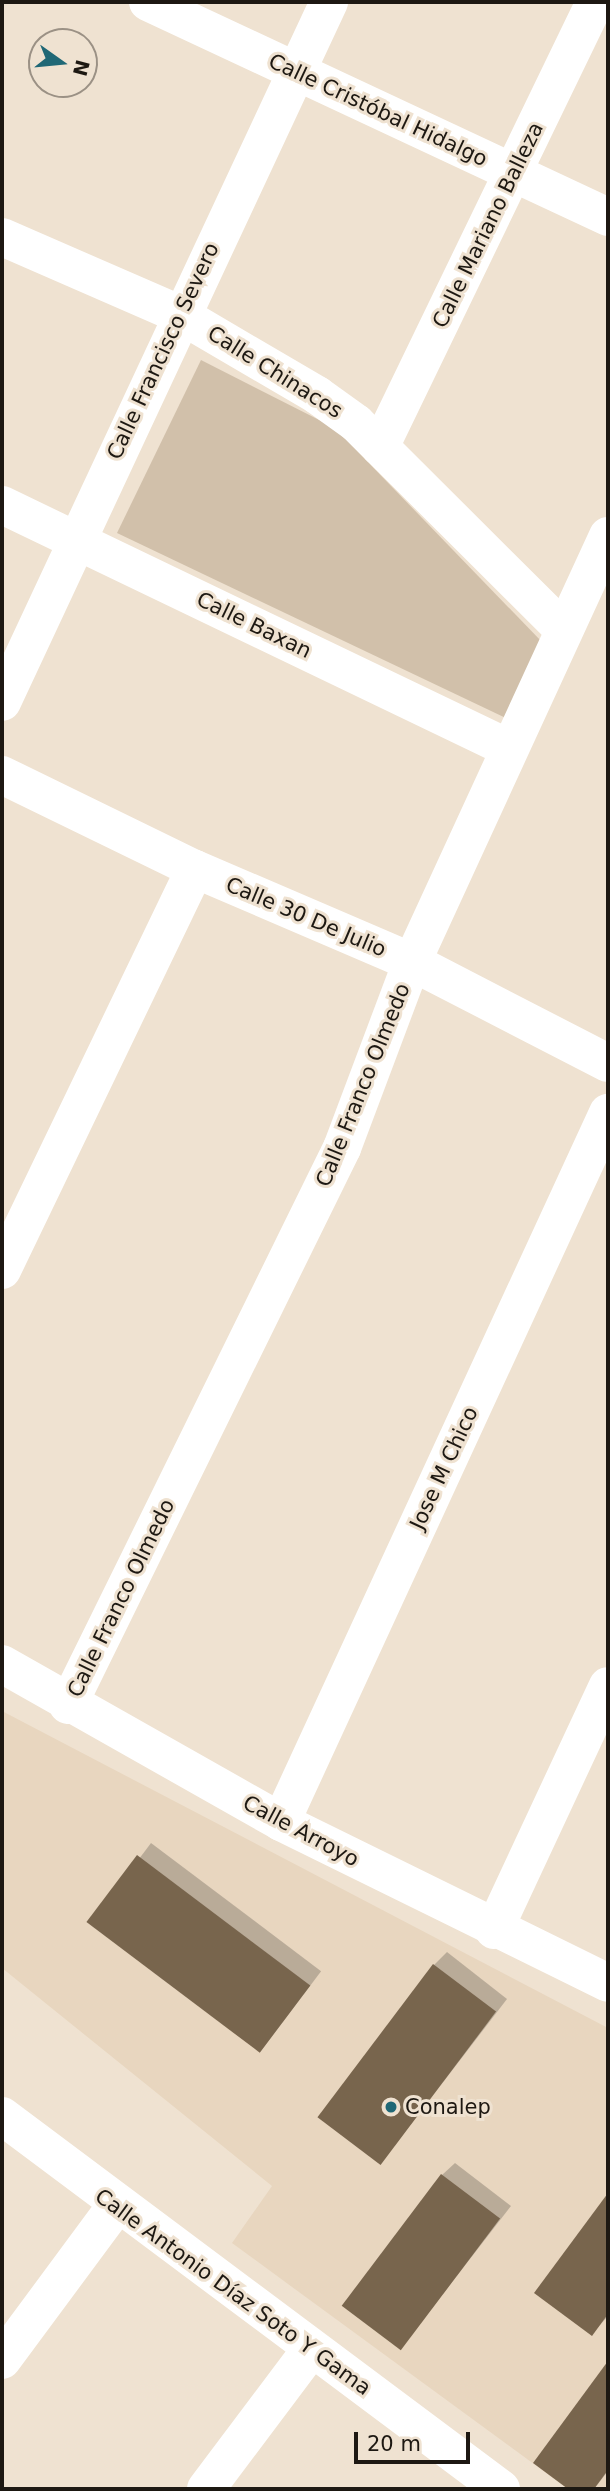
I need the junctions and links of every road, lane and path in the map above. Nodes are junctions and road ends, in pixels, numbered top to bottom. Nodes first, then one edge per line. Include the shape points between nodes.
1 (148, 2) edge
2 (329, 2) edge
3 (595, 2) edge
4 (296, 72) junction
5 (513, 172) junction
6 (608, 217) edge
7 (2, 237) edge
8 (179, 314) junction
9 (380, 447) junction
10 (2, 505) edge
11 (608, 536) edge
12 (76, 540) junction
13 (564, 630) junction
14 (2, 702) edge
15 (506, 747) junction
16 (2, 775) edge
17 (195, 869) junction
18 (412, 962) junction
19 (608, 1063) edge
20 (608, 1114) edge
21 (2, 1270) edge
22 (2, 1664) edge
23 (608, 1686) edge
24 (68, 1704) junction
25 (281, 1822) junction
26 (494, 1930) junction
27 (608, 1983) edge
28 (2, 2116) edge
29 (116, 2206) junction
30 (312, 2349) junction
31 (2, 2360) edge
32 (206, 2489) edge
33 (501, 2489) edge

1 - 4 street, Calle Cristóbal Hidalgo
2 - 4 street, Calle Francisco Severo
3 - 5 street, Calle Mariano Balleza
4 - 5 street, Calle Cristóbal Hidalgo
4 - 8 street, Calle Francisco Severo
5 - 6 street, Calle Cristóbal Hidalgo
5 - 9 street, Calle Mariano Balleza
7 - 8 street, Calle Chinacos
8 - 9 street, Calle Chinacos via 317,395
8 - 12 street, Calle Francisco Severo
9 - 13 street, Calle Chinacos
10 - 12 street, Calle Baxan
11 - 13 street, Calle Franco Olmedo
12 - 14 street, Calle Francisco Severo
12 - 15 street, Calle Baxan
13 - 15 street, Calle Franco Olmedo
15 - 18 street, Calle Franco Olmedo
16 - 17 street, Calle 30 De Julio
17 - 18 street, Calle 30 De Julio
17 - 21 street
18 - 19 street, Calle 30 De Julio
18 - 24 street, Calle Franco Olmedo via 342,1148
20 - 25 street, Jose M Chico
22 - 24 street, Calle Arroyo
23 - 26 street
24 - 25 street, Calle Arroyo
25 - 26 street, Calle Arroyo
26 - 27 street, Calle Arroyo
28 - 29 street, Calle Antonio Díaz Soto Y Gama
29 - 30 street, Calle Antonio Díaz Soto Y Gama
29 - 31 street
30 - 32 street
30 - 33 street, Calle Antonio Díaz Soto Y Gama

